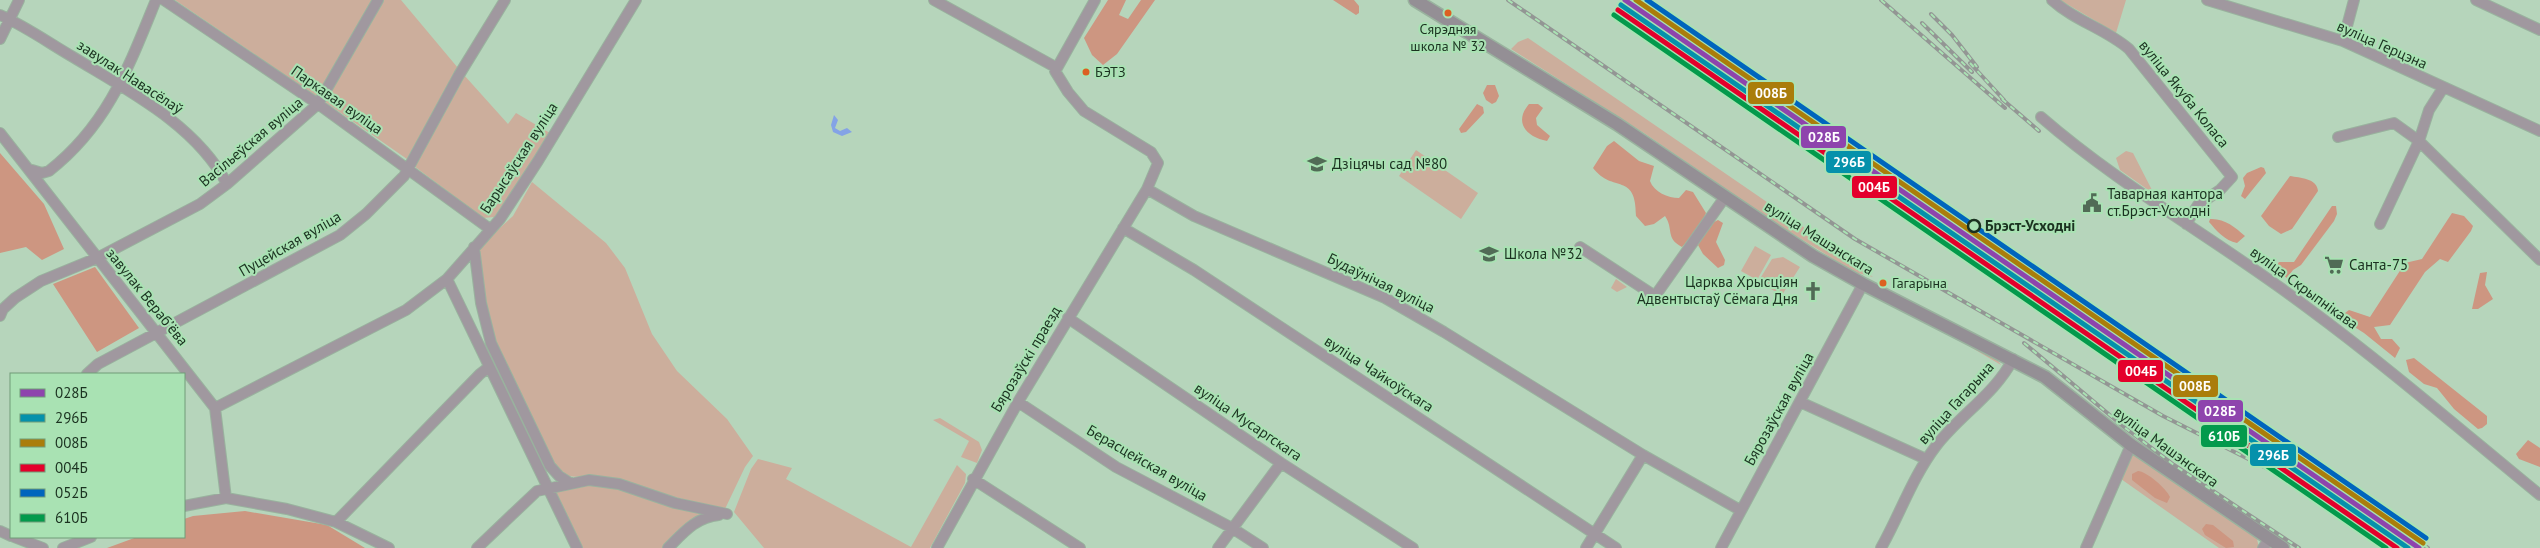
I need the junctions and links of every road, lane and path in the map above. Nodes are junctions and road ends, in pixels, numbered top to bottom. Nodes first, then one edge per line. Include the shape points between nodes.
1 (19, 0) edge
2 (156, 0) edge
3 (164, 0) edge
4 (378, 0) edge
5 (505, 0) edge
6 (636, 0) edge
7 (934, 0) edge
8 (1095, 0) edge
9 (1415, 0) edge
10 (2052, 0) edge
11 (2207, 0) edge
12 (2354, 0) edge
13 (2476, 0) edge
14 (2220, 2) edge
15 (5, 17) edge
16 (2540, 30) edge
17 (0, 40) edge
18 (2343, 41) junction
19 (1057, 68) junction
20 (120, 86) junction
21 (2443, 88) junction
22 (318, 104) junction
23 (2041, 117) dead end
24 (2540, 131) edge
25 (0, 133) edge
26 (2338, 138) dead end
27 (2420, 141) junction
28 (407, 169) junction
29 (32, 170) junction
30 (228, 184) junction
31 (1147, 189) junction
32 (1725, 197) junction
33 (2186, 224) junction
34 (2380, 224) dead end
35 (1123, 228) junction
36 (490, 229) junction
37 (474, 247) junction
38 (1580, 247) dead end
39 (97, 258) junction
40 (2540, 260) edge
41 (447, 279) junction
42 (1863, 284) junction
43 (1, 311) edge
44 (1068, 318) junction
45 (158, 332) junction
46 (2013, 359) junction
47 (489, 367) junction
48 (88, 373) edge
49 (1018, 402) junction
50 (1800, 402) junction
51 (215, 408) junction
52 (2131, 445) junction
53 (1642, 455) junction
54 (1926, 459) junction
55 (1282, 464) junction
56 (973, 479) junction
57 (570, 483) junction
58 (548, 487) junction
59 (2540, 495) edge
60 (226, 498) junction
61 (185, 506) edge
62 (1740, 510) junction
63 (336, 522) junction
64 (1232, 528) junction
65 (1595, 532) junction
66 (20, 538) edge
67 (88, 538) edge
68 (2266, 544) edge
69 (43, 548) edge
70 (62, 548) edge
71 (389, 548) edge
72 (477, 548) edge
73 (577, 548) edge
74 (668, 548) edge
75 (937, 548) edge
76 (1080, 548) edge
77 (1218, 548) edge
78 (1263, 548) edge
79 (1413, 548) edge
80 (1586, 548) edge
81 (1616, 548) edge
82 (1722, 548) edge
83 (1882, 548) edge
84 (2086, 548) edge
85 (2283, 548) edge

1 - 15 street
2 - 20 street
3 - 22 street, Паркавая вуліца
4 - 22 street, Васільеўская вуліца
5 - 28 street, Пуцейская вуліца
6 - 36 street, Барысаўская вуліца via 538,161
7 - 19 street
8 - 19 street
9 - 32 main road, вуліца Машэнскага via 1617,124
10 - 33 street, вуліца Якуба Коласа via 2129,49 2232,177 2198,205
11 - 14 street, вуліца Герцэна
12 - 18 street
13 - 16 street
14 - 18 street, вуліца Герцэна
15 - 17 street
15 - 20 street, завулак Навасёлаў
18 - 21 street, вуліца Герцэна
19 - 31 street via 1055,71 1068,92 1084,111 1156,158 1158,163
20 - 29 street via 94,128 56,165 42,173
20 - 30 street, завулак Навасёлаў via 184,130 217,165
21 - 24 street, вуліца Герцэна
21 - 27 street via 2429,110
22 - 28 street, Паркавая вуліца
22 - 30 street, Васільеўская вуліца
23 - 33 street, вуліца Скрыпнікава
25 - 29 street, завулак Верабʼёва
26 - 27 street via 2394,122
27 - 34 street
27 - 40 street
28 - 36 street, Паркавая вуліца
28 - 45 street, Пуцейская вуліца via 366,214 340,236
29 - 39 street, завулак Верабʼёва
30 - 39 street, Васільеўская вуліца via 200,204
31 - 35 street, Бярозаўскі праезд
31 - 53 street, Будаўнічая вуліца via 1194,216 1385,298
32 - 38 street via 1655,296
32 - 42 main road, вуліца Машэнскага via 1801,248
33 - 59 street, вуліца Скрыпнікава via 2316,313
35 - 44 street, Бярозаўскі праезд
35 - 65 street, вуліца Чайкоўскага via 1194,270
36 - 37 street, Барысаўская вуліца
37 - 41 street, Барысаўская вуліца
37 - 57 street via 481,303 491,343 550,466
39 - 43 street, Васільеўская вуліца via 41,281
39 - 45 street, завулак Верабʼёва
41 - 47 street
41 - 51 street, Барысаўская вуліца via 406,310
42 - 46 main road, вуліца Машэнскага
42 - 50 street, Бярозаўская вуліца
44 - 49 street, Бярозаўскі праезд
44 - 55 street, вуліца Мусаргскага
45 - 48 street, Пуцейская вуліца via 98,364
45 - 51 street, завулак Верабʼёва
46 - 52 main road, вуліца Машэнскага via 2045,376
46 - 54 street, вуліца Гагарына via 2001,378 1948,431
47 - 58 street
47 - 63 street
49 - 56 street, Бярозаўскі праезд
49 - 64 street, Берасцейская вуліца via 1116,466
50 - 54 street
50 - 62 street, Бярозаўская вуліца
51 - 60 street, завулак Верабʼёва
52 - 68 main road, вуліца Машэнскага
52 - 84 street
53 - 62 street, Будаўнічая вуліца
53 - 65 street
54 - 83 street, вуліца Гагарына
55 - 64 street
55 - 79 street, вуліца Мусаргскага
56 - 75 street, Бярозаўскі праезд
56 - 76 street
57 - 58 street
57 - 74 street via 606,481 675,503 727,514 706,516
58 - 72 street via 527,499
58 - 73 street
60 - 61 street
60 - 63 street
62 - 82 street, Бярозаўская вуліца
63 - 71 street
64 - 77 street
64 - 78 street, Берасцейская вуліца
65 - 80 street
65 - 81 street, вуліца Чайкоўскага
66 - 69 street
67 - 70 street
68 - 85 main road, вуліца Машэнскага

